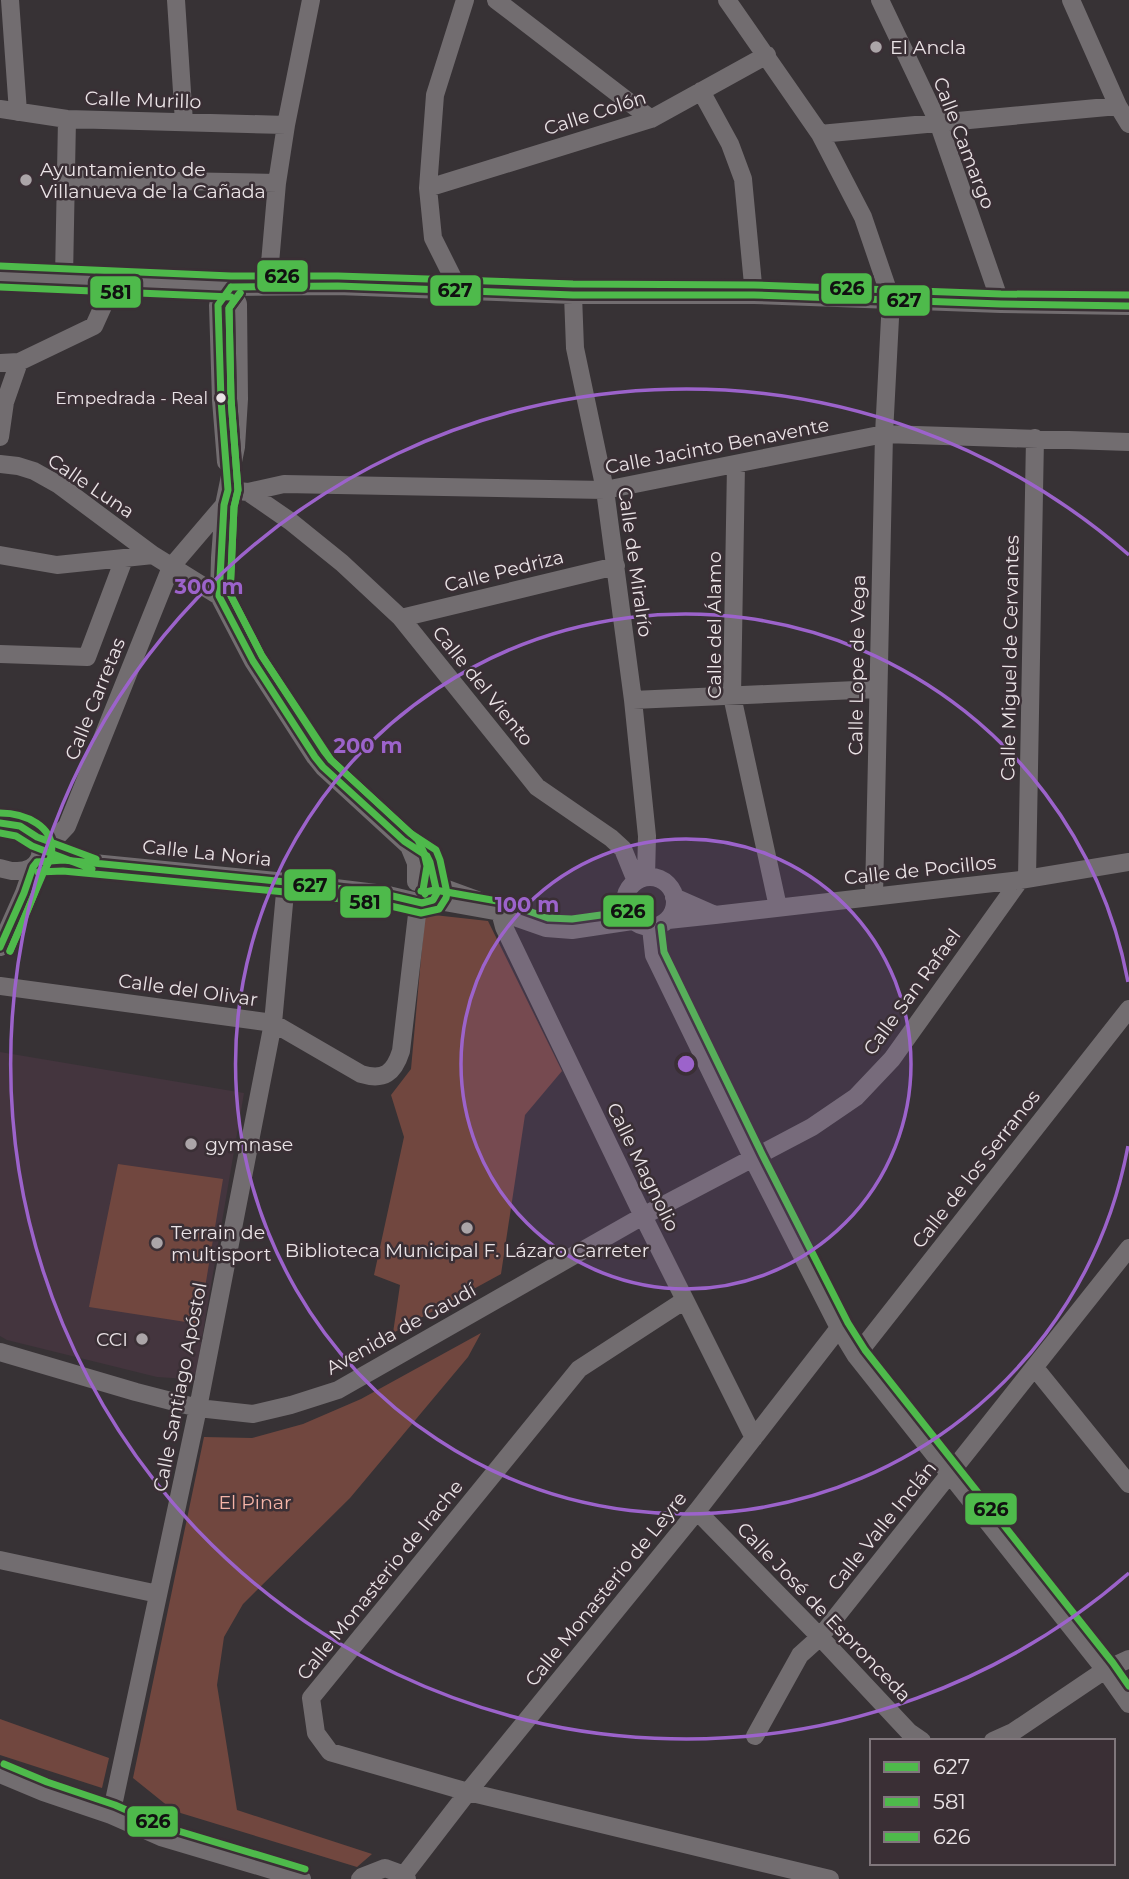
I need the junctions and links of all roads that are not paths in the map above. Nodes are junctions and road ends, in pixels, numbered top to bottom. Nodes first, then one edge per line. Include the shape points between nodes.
1 (10, 0) edge
2 (176, 0) edge
3 (311, 0) edge
4 (465, 0) edge
5 (496, 0) edge
6 (727, 0) edge
7 (880, 0) edge
8 (1071, 0) edge
9 (767, 55) junction
10 (701, 91) junction
11 (1118, 106) junction
12 (9, 111) edge
13 (67, 119) junction
14 (651, 119) junction
15 (184, 122) junction
16 (938, 122) junction
17 (1129, 124) edge
18 (286, 125) junction
19 (820, 134) junction
20 (66, 179) junction
21 (277, 183) junction
22 (428, 188) junction
23 (0, 276) edge
24 (64, 278) junction
25 (103, 282) junction
26 (231, 286) junction
27 (268, 286) junction
28 (459, 290) junction
29 (573, 295) junction
30 (754, 295) junction
31 (891, 299) junction
32 (1001, 304) junction
33 (1129, 306) edge
34 (19, 362) junction
35 (0, 363) edge
36 (884, 435) junction
37 (0, 437) edge
38 (1035, 438) junction
39 (1129, 442) edge
40 (0, 464) edge
41 (736, 464) junction
42 (284, 484) junction
43 (605, 490) junction
44 (248, 492) junction
45 (226, 498) junction
46 (290, 521) junction
47 (0, 555) edge
48 (153, 555) junction
49 (124, 559) junction
50 (616, 566) junction
51 (171, 567) junction
52 (219, 596) junction
53 (401, 618) junction
54 (0, 653) edge
55 (878, 689) junction
56 (732, 696) junction
57 (633, 700) junction
58 (0, 823) edge
59 (647, 836) junction
60 (44, 839) junction
61 (404, 841) junction
62 (623, 849) junction
63 (427, 856) junction
64 (1129, 862) edge
65 (35, 865) junction
66 (109, 865) junction
67 (0, 868) edge
68 (641, 879) junction
69 (1023, 879) junction
70 (286, 882) junction
71 (424, 891) junction
72 (874, 896) junction
73 (674, 897) junction
74 (477, 900) junction
75 (778, 907) junction
76 (500, 912) junction
77 (715, 915) junction
78 (668, 920) junction
79 (632, 921) junction
80 (651, 928) junction
81 (0, 947) edge
82 (0, 986) edge
83 (1129, 1009) edge
84 (272, 1023) junction
85 (753, 1159) junction
86 (643, 1216) junction
87 (1129, 1248) edge
88 (685, 1300) junction
89 (839, 1328) junction
90 (0, 1352) edge
91 (856, 1356) junction
92 (1035, 1368) junction
93 (198, 1408) junction
94 (754, 1438) junction
95 (950, 1474) junction
96 (1129, 1484) edge
97 (697, 1511) junction
98 (0, 1560) edge
99 (159, 1594) junction
100 (820, 1637) junction
101 (1129, 1659) edge
102 (1105, 1670) junction
103 (1129, 1704) edge
104 (754, 1736) dead end
105 (919, 1739) edge
106 (997, 1739) edge
107 (0, 1774) edge
108 (468, 1792) junction
109 (111, 1815) junction
110 (405, 1877) edge
111 (302, 1879) edge
112 (360, 1879) edge
113 (830, 1879) edge

1 - 12 street
2 - 15 street
3 - 18 street
4 - 22 street via 435,95
5 - 14 street
6 - 9 street
7 - 16 street, Calle Camargo
8 - 11 street
9 - 10 street, Calle Colón
9 - 19 street
10 - 14 street, Calle Colón
10 - 30 street via 743,179
11 - 16 street
11 - 17 street
12 - 13 street, Calle Murillo
13 - 15 street, Calle Murillo
13 - 20 street
14 - 22 street, Calle Colón
15 - 18 street, Calle Murillo
16 - 19 street
16 - 32 street, Calle Camargo
18 - 21 street
19 - 31 street via 863,216
20 - 21 street
20 - 24 street
21 - 27 street
22 - 28 street via 433,238
23 - 24 street
24 - 25 street
25 - 26 street
25 - 34 street via 104,304 94,326
26 - 27 street
26 - 45 street via 238,304 239,399
27 - 28 street
28 - 29 street
29 - 30 street
29 - 43 street, Calle de Miralrío via 575,348
30 - 31 street
31 - 32 street
31 - 36 street, Calle Lope de Vega
32 - 33 street
34 - 35 street
34 - 37 street via 5,402
36 - 38 street, Calle Jacinto Benavente
36 - 41 street, Calle Jacinto Benavente
36 - 55 street, Calle Lope de Vega
38 - 39 street, Calle Jacinto Benavente
38 - 69 street, Calle Miguel de Cervantes
40 - 48 street, Calle Luna via 34,471 59,485
41 - 43 street, Calle Jacinto Benavente
41 - 56 street, Calle del Álamo
42 - 43 street, Calle Jacinto Benavente
42 - 44 street, Calle Jacinto Benavente
42 - 46 street
43 - 50 street, Calle de Miralrío
44 - 45 street, Calle Jacinto Benavente
44 - 46 street, Calle del Viento
45 - 51 street, Calle Carretas
45 - 52 street
46 - 53 street, Calle del Viento
47 - 49 street via 57,565
48 - 49 street
48 - 51 street, Calle Luna
49 - 54 street via 87,657
50 - 53 street, Calle Pedriza
50 - 57 street, Calle de Miralrío
51 - 52 street, Calle Luna
51 - 60 street, Calle Carretas via 67,826
52 - 61 street via 253,661 315,757
53 - 62 street, Calle del Viento via 537,788
55 - 56 street
55 - 72 street, Calle Lope de Vega
56 - 57 street
56 - 75 street, Calle del Álamo
57 - 59 street, Calle de Miralrío
58 - 60 street, Calle La Noria via 19,825
59 - 62 street
59 - 68 street, Calle de Miralrío
60 - 65 street
60 - 66 street, Calle La Noria
61 - 63 street
61 - 71 street via 415,858
62 - 68 street, Calle del Viento
63 - 71 street via 432,868
63 - 74 street
64 - 69 street, Calle de Pocillos
65 - 66 street, Calle La Noria via 64,860
65 - 67 street, Calle La Noria via 22,871
65 - 81 street
66 - 70 street, Calle La Noria
68 - 73 street via 664,882
68 - 79 street via 626,892 625,908
69 - 72 street, Calle de Pocillos
69 - 85 street, Calle San Rafael via 892,1059 865,1088 812,1127
70 - 71 street, Calle La Noria via 384,894
70 - 84 street, Calle Santiago Apóstol
71 - 74 street
71 - 76 street
71 - 84 street, Calle del Olivar via 418,906 401,1051 390,1073 361,1074
72 - 75 street, Calle de Pocillos
73 - 77 street
73 - 78 street
74 - 76 street
75 - 77 street, Calle de Pocillos
76 - 79 street via 564,930
76 - 86 street, Calle Magnolio
77 - 78 street, Calle de Pocillos
78 - 80 street
79 - 80 street
80 - 85 street via 654,955
82 - 84 street, Calle del Olivar
83 - 91 street, Calle de los Serranos
84 - 93 street, Calle Santiago Apóstol
85 - 86 street, Calle San Rafael
85 - 89 street
86 - 88 street, Calle Magnolio
86 - 93 street, Avenida de Gaudí via 338,1390 253,1414
87 - 92 street, Calle Valle Inclán
88 - 94 street, Calle Magnolio
88 - 108 street, Calle Monasterio de Irache via 579,1369 311,1698 316,1733 330,1752
89 - 91 street
89 - 94 street, Calle Monasterio de Leyre
90 - 93 street, Avenida de Gaudí
91 - 95 street
92 - 95 street, Calle Valle Inclán
92 - 96 street
93 - 99 street, Calle Santiago Apóstol
94 - 97 street, Calle Monasterio de Leyre
95 - 100 street, Calle Valle Inclán
95 - 102 street
97 - 100 street, Calle José de Espronceda
97 - 108 street, Calle Monasterio de Leyre
98 - 99 street
99 - 109 street, Calle Santiago Apóstol
100 - 104 street, Calle Valle Inclán via 800,1655
100 - 105 street, Calle José de Espronceda
101 - 102 street
102 - 103 street
102 - 106 street
107 - 109 street
108 - 110 street, Calle Monasterio de Leyre
108 - 113 street, Calle Monasterio de Irache
109 - 111 street via 161,1837
110 - 112 street via 385,1868

